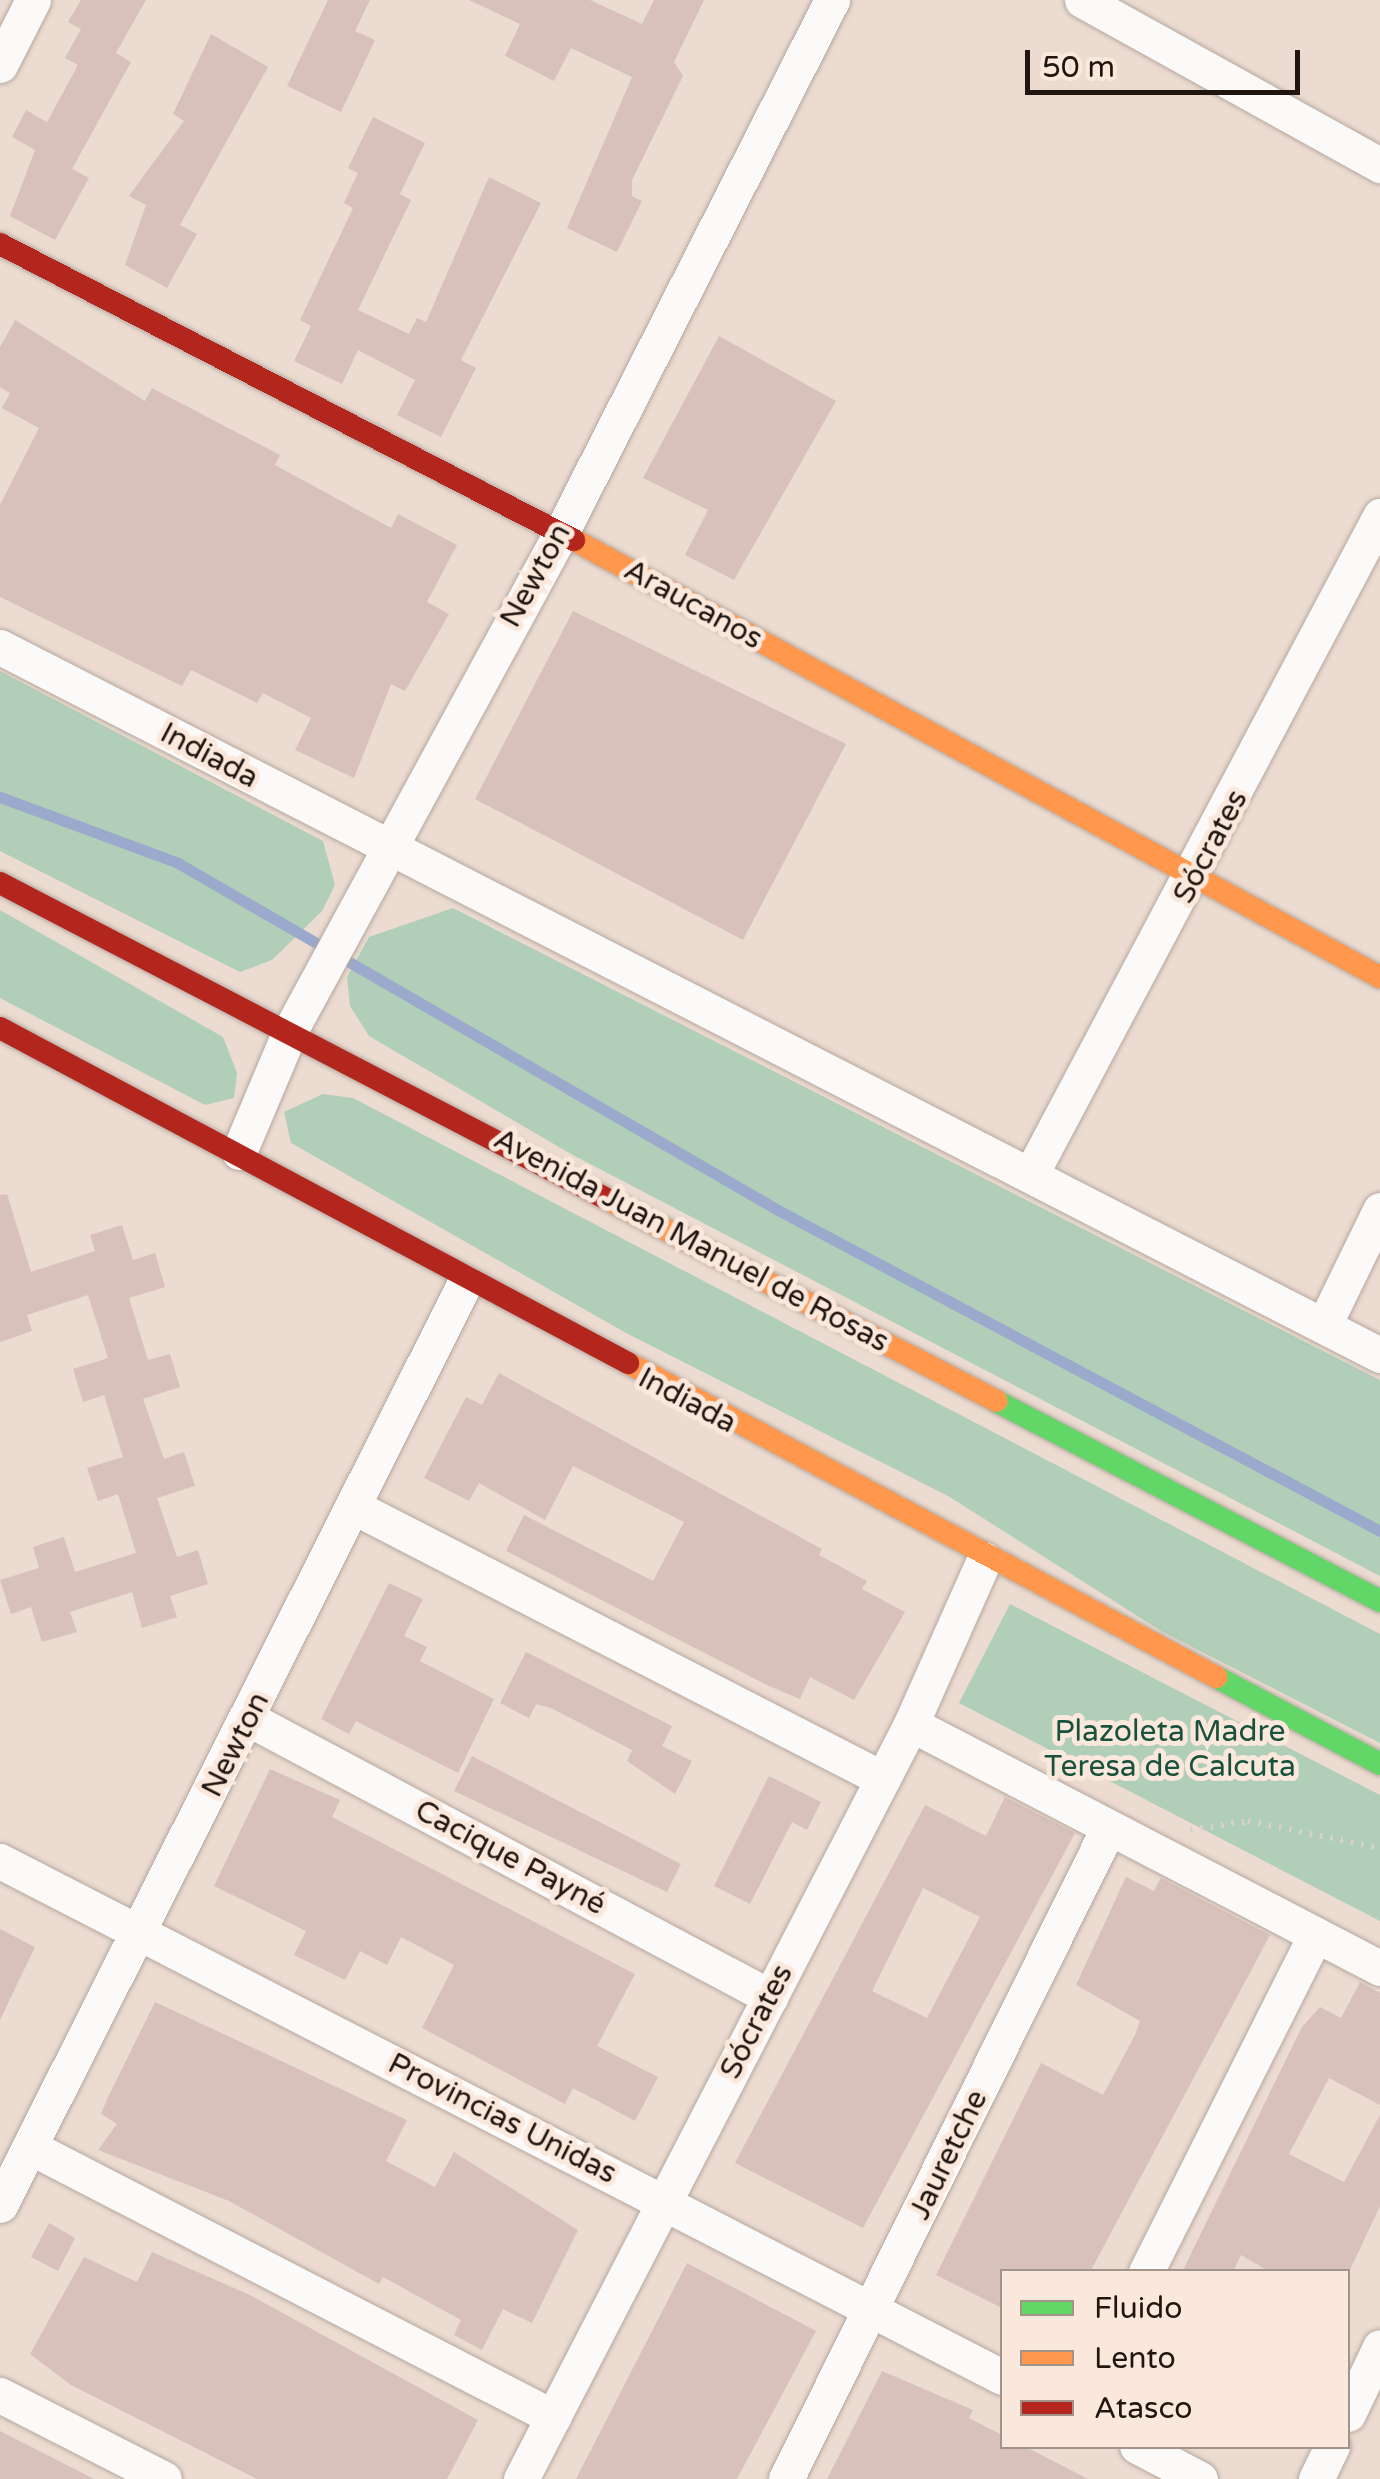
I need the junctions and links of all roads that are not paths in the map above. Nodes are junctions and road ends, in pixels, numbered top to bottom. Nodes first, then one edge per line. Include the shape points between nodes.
1 (33, 0) edge
2 (832, 0) edge
3 (1082, 0) edge
4 (0, 64) edge
5 (1380, 165) edge
6 (0, 244) edge
7 (1380, 516) edge
8 (561, 533) junction
9 (0, 646) edge
10 (384, 849) junction
11 (1195, 878) junction
12 (0, 883) edge
13 (1380, 976) edge
14 (0, 1028) edge
15 (290, 1031) junction
16 (239, 1152) junction
17 (1032, 1172) junction
18 (1380, 1210) edge
19 (465, 1283) junction
20 (1324, 1326) junction
21 (1380, 1355) edge
22 (358, 1509) junction
23 (984, 1560) junction
24 (1380, 1601) edge
25 (249, 1719) junction
26 (911, 1724) junction
27 (1380, 1764) edge
28 (884, 1778) junction
29 (1120, 1834) junction
30 (0, 1861) edge
31 (140, 1932) junction
32 (1315, 1936) junction
33 (1380, 1968) edge
34 (770, 1997) junction
35 (30, 2148) junction
36 (664, 2202) junction
37 (0, 2205) edge
38 (1148, 2269) edge
39 (872, 2310) junction
40 (1380, 2347) edge
41 (1000, 2376) edge
42 (0, 2395) edge
43 (1350, 2410) edge
44 (553, 2417) junction
45 (1143, 2449) edge
46 (1331, 2449) edge
47 (164, 2479) edge
48 (521, 2479) edge
49 (786, 2479) edge
50 (1200, 2479) edge
51 (1316, 2479) edge

1 - 4 street
2 - 8 street, Newton
3 - 5 street
6 - 8 street, Araucanos
7 - 11 street, Sócrates
8 - 10 street, Newton
8 - 11 street, Araucanos
9 - 10 street, Indiada
10 - 15 street, Newton
10 - 17 street, Indiada
11 - 13 street, Araucanos
11 - 17 street, Sócrates
12 - 15 street, Avenida Juan Manuel de Rosas
14 - 16 street, Indiada
15 - 16 street, Newton
15 - 24 street, Avenida Juan Manuel de Rosas
16 - 19 street, Indiada
17 - 20 street, Indiada
18 - 20 street
19 - 22 street, Newton
19 - 23 street, Indiada
20 - 21 street, Indiada
22 - 25 street, Newton
22 - 28 street
23 - 26 street, Sócrates
23 - 27 street, Indiada
25 - 31 street, Newton
25 - 34 street, Cacique Payné
26 - 28 street, Sócrates
26 - 29 street
28 - 34 street, Sócrates
29 - 32 street
29 - 39 street, Jauretche
30 - 31 street, Provincias Unidas
31 - 35 street, Newton
31 - 36 street, Provincias Unidas
32 - 33 street
32 - 38 street
34 - 36 street, Sócrates
35 - 37 street, Newton
35 - 44 street
36 - 39 street, Provincias Unidas
36 - 44 street, Sócrates
39 - 41 street, Provincias Unidas
39 - 49 street, Jauretche
40 - 43 street
42 - 47 street
44 - 48 street, Sócrates
45 - 50 street
46 - 51 street

